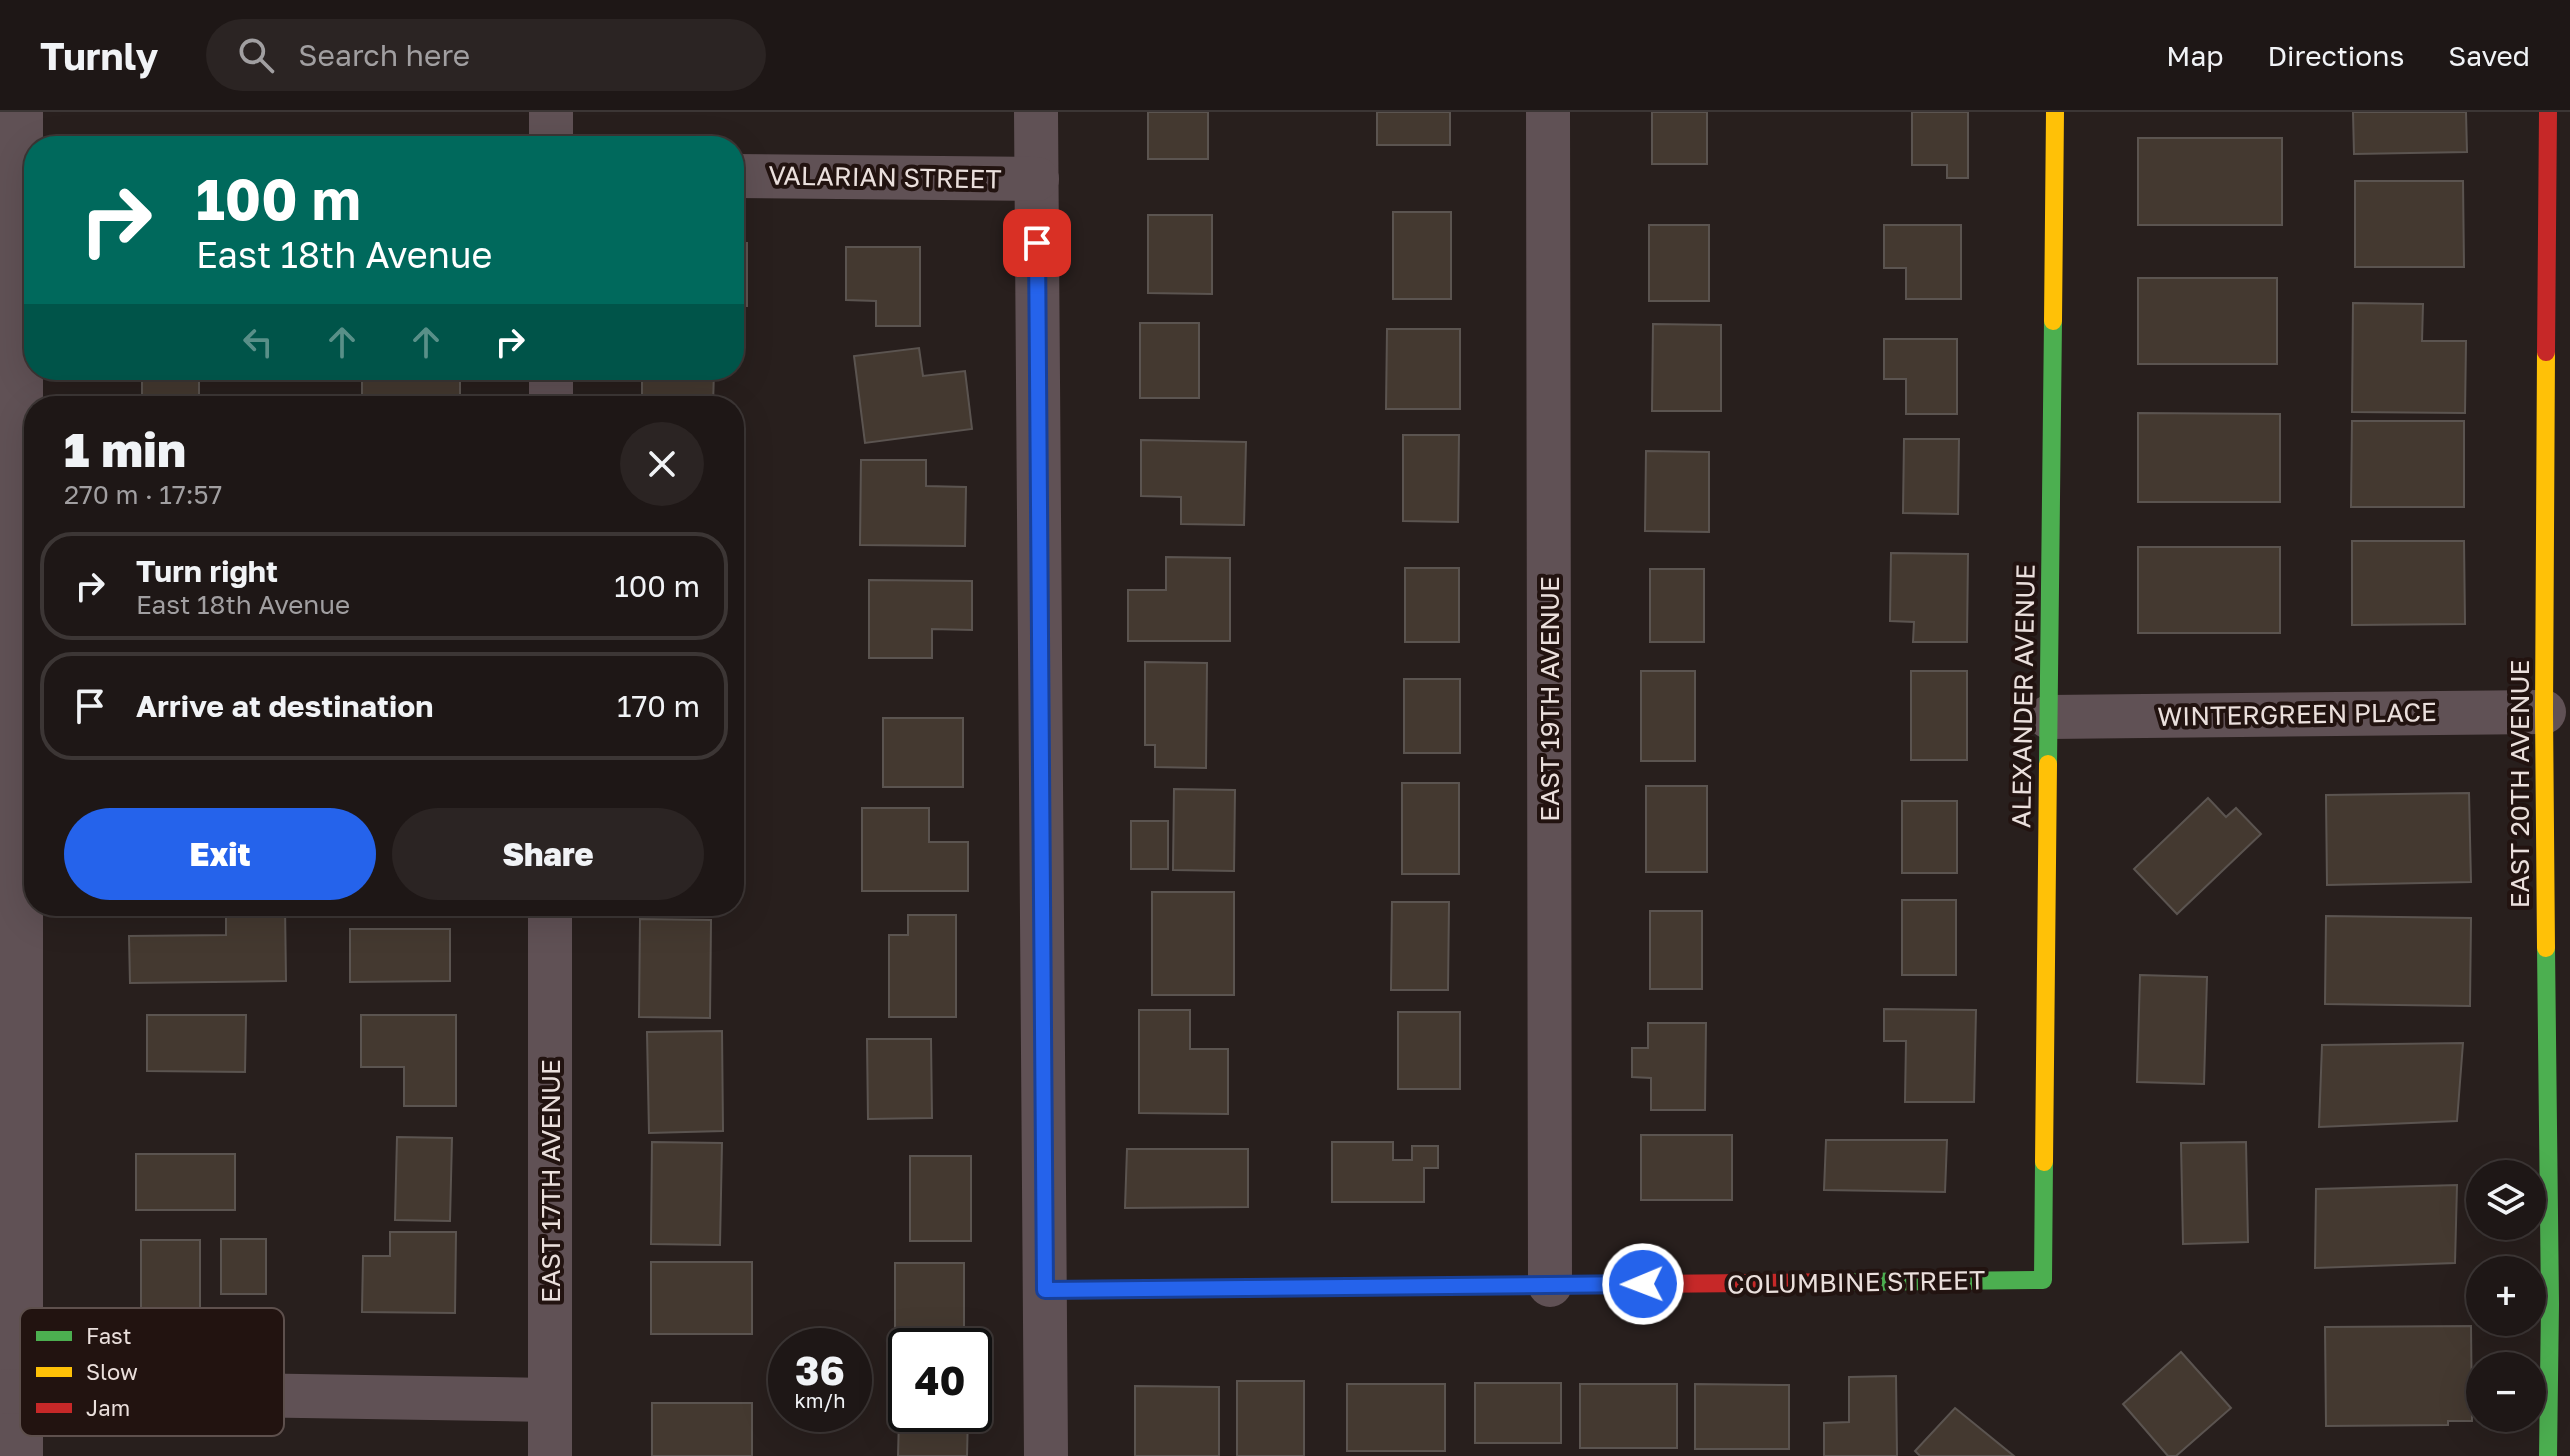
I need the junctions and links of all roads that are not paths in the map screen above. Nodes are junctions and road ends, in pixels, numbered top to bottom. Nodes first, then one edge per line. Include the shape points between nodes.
1 (21, 112) edge
2 (551, 112) edge
3 (1036, 112) edge
4 (1548, 112) edge
5 (2055, 112) edge
6 (2548, 112) edge
7 (551, 136) edge
8 (18, 163) edge
9 (744, 176) edge
10 (1037, 179) junction
11 (2544, 712) junction
12 (2049, 717) junction
13 (11, 777) edge
14 (2557, 784) edge
15 (550, 916) edge
16 (2043, 1280) joint
17 (1550, 1285) junction
18 (1045, 1290) junction
19 (2560, 1302) edge
20 (11, 1391) edge
21 (284, 1396) edge
22 (550, 1400) junction
23 (21, 1456) edge
24 (550, 1456) edge
25 (1046, 1456) edge
26 (2548, 1456) edge

1 - 8 street
2 - 7 street
3 - 10 street
4 - 17 street, EAST 19TH AVENUE
5 - 12 street, ALEXANDER AVENUE
6 - 11 street, EAST 20TH AVENUE
8 - 13 street
9 - 10 street, VALARIAN STREET
10 - 18 street
11 - 12 street, WINTERGREEN PLACE
11 - 14 street, EAST 20TH AVENUE
12 - 16 street, ALEXANDER AVENUE
13 - 20 street
14 - 19 street, EAST 20TH AVENUE
15 - 22 street, EAST 17TH AVENUE
16 - 17 street, COLUMBINE STREET
17 - 18 street, COLUMBINE STREET
18 - 25 street
19 - 26 street, EAST 20TH AVENUE
20 - 23 street
21 - 22 street
22 - 24 street, EAST 17TH AVENUE

